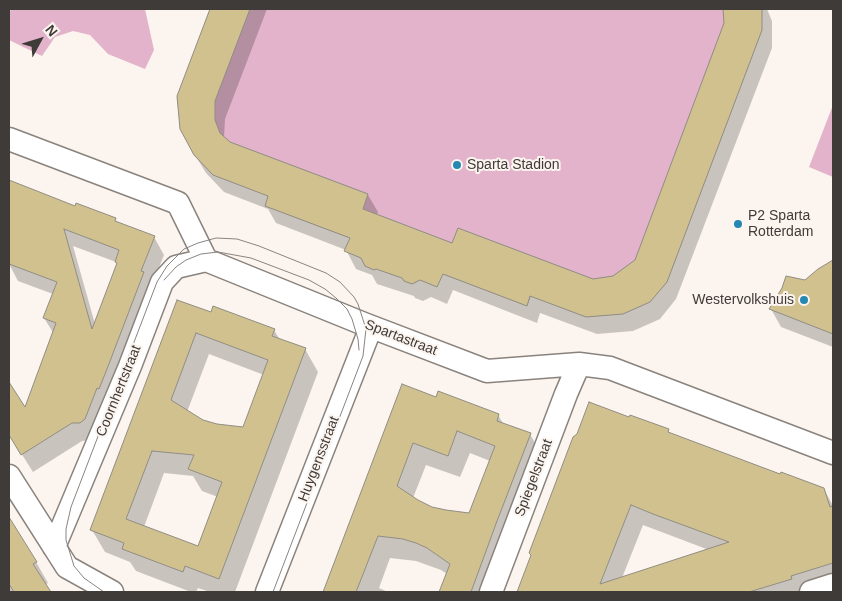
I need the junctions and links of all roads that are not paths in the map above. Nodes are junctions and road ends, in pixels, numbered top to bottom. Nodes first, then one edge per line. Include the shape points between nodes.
1 (9, 139) edge
2 (206, 260) junction
3 (371, 327) junction
4 (579, 364) junction
5 (833, 453) edge
6 (9, 476) edge
7 (54, 548) junction
8 (833, 585) edge
9 (112, 592) edge
10 (267, 592) edge
11 (490, 592) edge
12 (810, 592) edge

1 - 2 street via 178,203
2 - 3 street, Spartastraat
2 - 7 street, Coornhertstraat via 176,267 162,282
3 - 4 street, Spartastraat via 486,371
3 - 10 street, Huygensstraat
4 - 5 street, Spartastraat via 610,368
4 - 11 street, Spiegelstraat
6 - 7 street
7 - 9 street via 67,567
8 - 12 street

